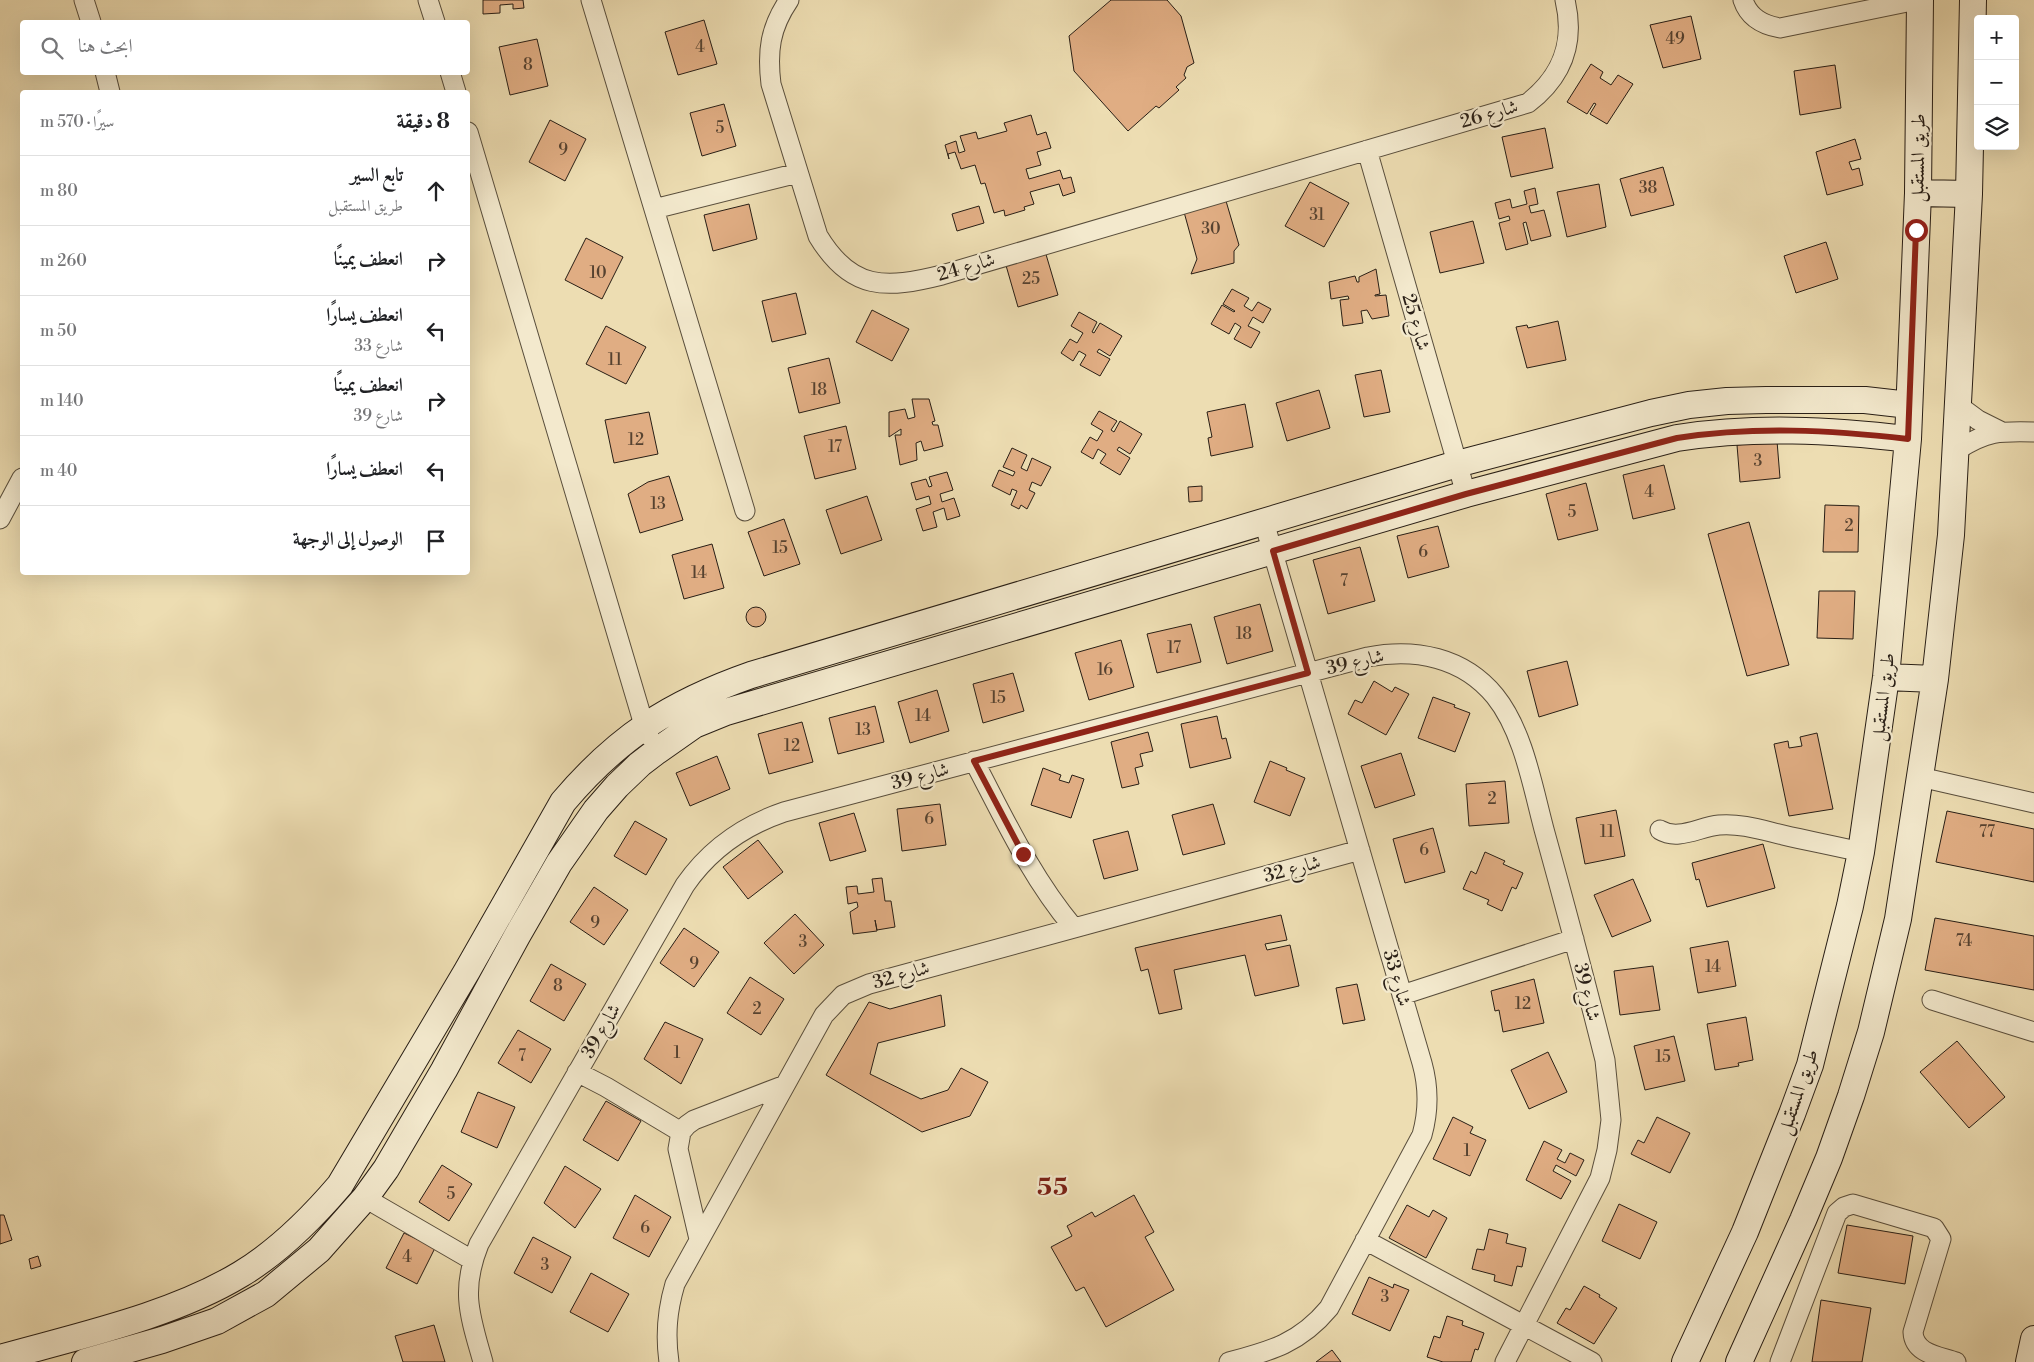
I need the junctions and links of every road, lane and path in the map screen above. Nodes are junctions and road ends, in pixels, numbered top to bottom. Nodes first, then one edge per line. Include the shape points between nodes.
1 (84, 0) edge
2 (428, 0) edge
3 (590, 0) edge
4 (789, 0) edge
5 (1565, 0) edge
6 (1743, 0) edge
7 (1918, 0) edge
8 (1973, 0) edge
9 (90, 20) edge
10 (434, 20) edge
11 (106, 75) edge
12 (451, 75) edge
13 (110, 90) edge
14 (455, 90) edge
15 (470, 139) edge
16 (1367, 150) junction
17 (798, 173) junction
18 (1918, 193) junction
19 (1969, 194) junction
20 (654, 209) junction
21 (1909, 405) junction
22 (1959, 406) junction
23 (2000, 431) junction
24 (2034, 432) edge
25 (1908, 439) junction
26 (1957, 450) junction
27 (1457, 464) junction
28 (20, 482) edge
29 (1466, 494) junction
30 (745, 511) dead end
31 (0, 519) edge
32 (1264, 522) junction
33 (1273, 551) junction
34 (1308, 673) junction
35 (1886, 677) junction
36 (1935, 679) junction
37 (644, 726) junction
38 (657, 751) junction
39 (974, 761) junction
40 (1920, 777) junction
41 (2034, 803) edge
42 (1660, 830) dead end
43 (1360, 850) junction
44 (1861, 852) junction
45 (1073, 927) junction
46 (1574, 939) junction
47 (1402, 994) junction
48 (1932, 1000) dead end
49 (2034, 1032) edge
50 (577, 1072) junction
51 (785, 1085) junction
52 (682, 1132) junction
53 (365, 1198) junction
54 (699, 1239) junction
55 (1365, 1240) junction
56 (472, 1260) junction
57 (1524, 1325) junction
58 (2034, 1339) edge
59 (0, 1358) edge
60 (85, 1362) edge
61 (483, 1362) edge
62 (669, 1362) edge
63 (1229, 1362) edge
64 (1505, 1362) edge
65 (1592, 1362) edge
66 (1686, 1362) edge
67 (1738, 1362) edge
68 (1780, 1362) edge
69 (1956, 1362) edge
70 (2029, 1362) edge

1 - 9 street
2 - 10 street
3 - 20 street
4 - 17 street, شارع 24 via 772,35 768,59 771,84
5 - 16 street, شارع 26 via 1569,34 1565,53 1547,86 1528,103
6 - 7 street via 1754,18 1766,26 1780,28
7 - 18 street, طريق المستقبل
8 - 19 street
11 - 13 street
12 - 14 street
15 - 37 street
16 - 17 street, شارع 24 via 942,275 896,284 860,277 839,264 827,251 818,236
16 - 27 street, شارع 25
17 - 20 street
18 - 19 street
18 - 21 street, طريق المستقبل
19 - 22 street
20 - 30 street
21 - 25 street, طريق المستقبل
21 - 27 street via 1865,400 1727,401 1689,405
22 - 23 street
22 - 26 street
23 - 24 street
23 - 26 street via 1977,438
25 - 29 street via 1780,430 1712,432 1677,438
25 - 35 street, طريق المستقبل
26 - 36 street
27 - 29 street, شارع 25
27 - 32 street
28 - 31 street
29 - 33 street
32 - 33 street, شارع 33
32 - 37 street via 751,675 700,695
33 - 34 street, شارع 33
33 - 38 street via 726,712 694,726
34 - 39 street, شارع 39
34 - 43 street, شارع 33
34 - 46 street, شارع 39 via 1385,654 1415,653 1458,666 1483,684 1503,707 1517,736
35 - 36 street
35 - 44 street, طريق المستقبل
36 - 40 street
37 - 38 street
37 - 59 street via 600,761 563,802 340,1185 295,1234 242,1274 203,1294 120,1324
38 - 53 street via 617,786 576,836 516,936 440,1079
39 - 45 street via 1031,869
39 - 50 street, شارع 39 via 775,815 749,826 718,848 685,885
40 - 41 street
40 - 67 street via 1898,919 1851,1096 1803,1220
42 - 44 street via 1674,835 1718,825 1742,826
43 - 45 street, شارع 32
43 - 47 street, شارع 33
44 - 66 street, طريق المستقبل via 1810,1065 1745,1232
45 - 51 street, شارع 32 via 856,989 833,1004 824,1015
46 - 47 street
46 - 57 street, شارع 39 via 1604,1060 1609,1096 1609,1135 1600,1178
47 - 55 street, شارع 33 via 1426,1077 1426,1121 1422,1135
48 - 49 street
50 - 52 street
50 - 56 street, شارع 39
51 - 52 street via 694,1120
51 - 54 street, شارع 32
52 - 54 street via 678,1148
53 - 56 street
53 - 60 street via 319,1250 266,1294 216,1321
54 - 62 street, شارع 32 via 675,1284 669,1303 666,1322
55 - 57 street
55 - 63 street, شارع 33 via 1329,1308 1312,1327 1276,1349
56 - 61 street, شارع 39 via 468,1304
57 - 64 street, شارع 39
57 - 65 street
58 - 70 street
68 - 69 street via 1837,1213 1853,1204 1934,1228 1939,1233 1941,1238 1913,1339 1920,1350

